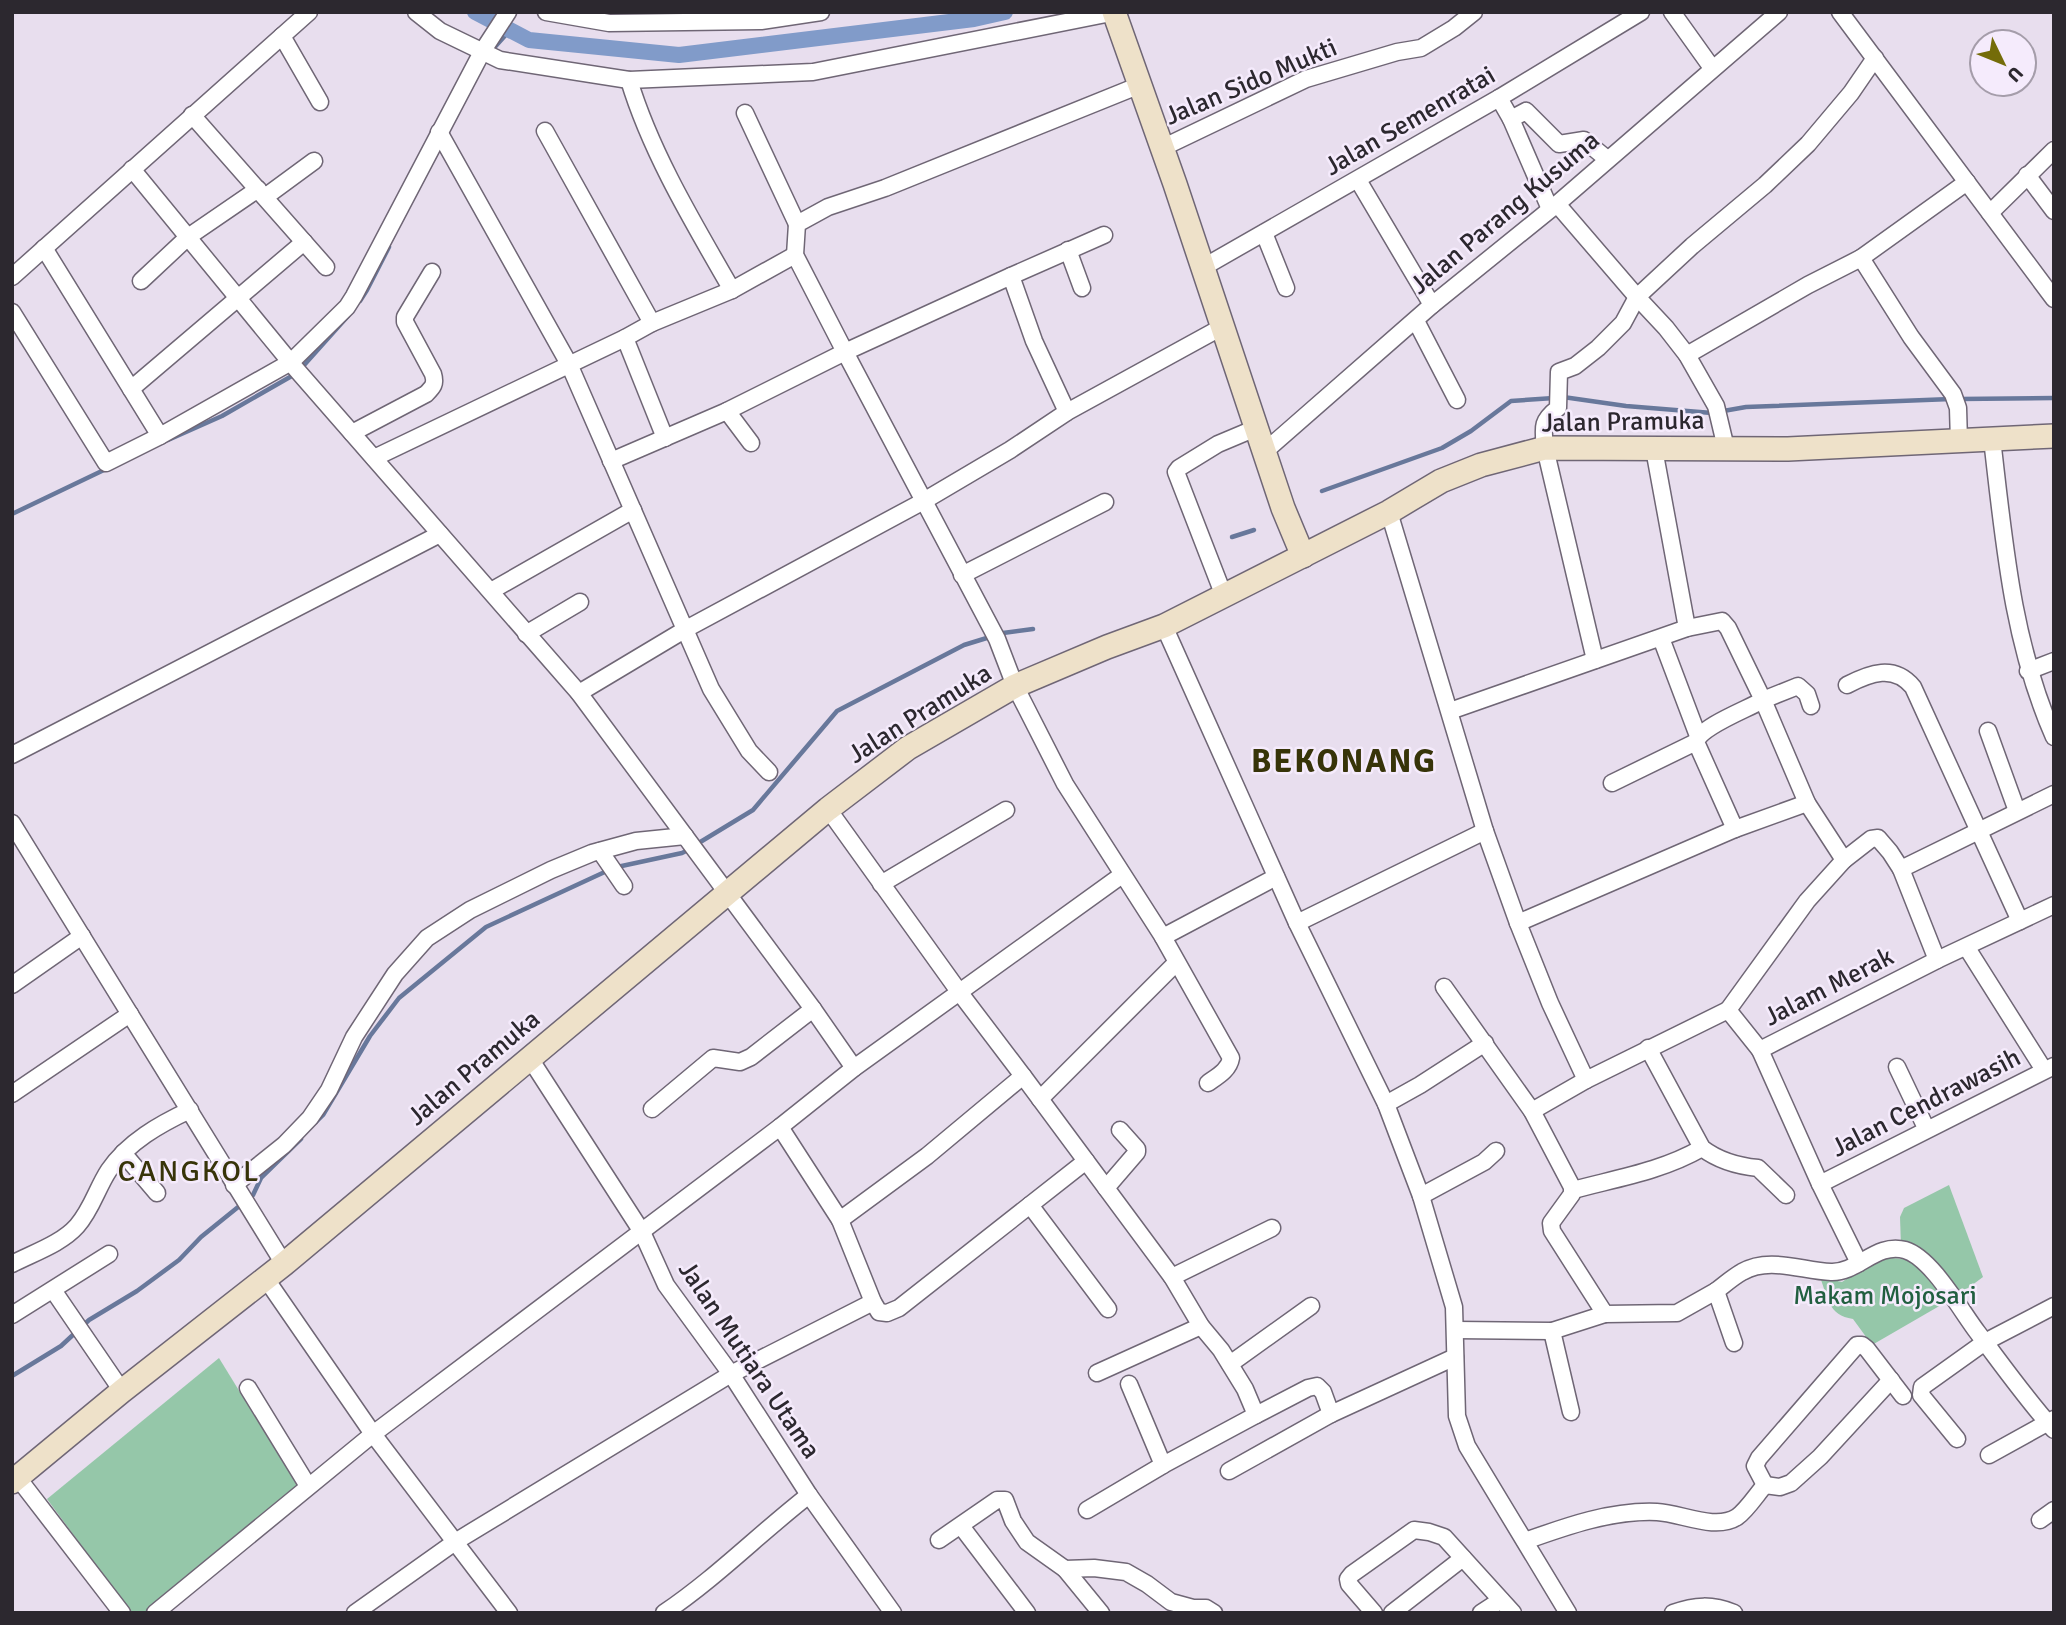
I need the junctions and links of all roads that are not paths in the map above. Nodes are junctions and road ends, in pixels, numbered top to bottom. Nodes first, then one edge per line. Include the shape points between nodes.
1 (309, 12) edge
2 (416, 12) edge
3 (508, 12) edge
4 (546, 12) edge
5 (821, 12) edge
6 (1115, 12) edge
7 (1474, 12) edge
8 (1641, 12) edge
9 (1672, 12) edge
10 (1779, 12) edge
11 (1840, 12) edge
12 (720, 17) edge
13 (282, 36) junction
14 (483, 50) junction
15 (1875, 58) junction
16 (1712, 68) junction
17 (629, 80) junction
18 (1140, 85) junction
19 (1499, 98) junction
20 (320, 102) dead end
21 (745, 113) dead end
22 (192, 115) junction
23 (1511, 119) junction
24 (545, 131) dead end
25 (439, 132) junction
26 (1162, 148) junction
27 (2054, 150) edge
28 (1607, 159) junction
29 (314, 161) dead end
30 (132, 169) junction
31 (2028, 175) junction
32 (1358, 180) junction
33 (1967, 183) junction
34 (262, 193) junction
35 (1553, 206) junction
36 (2054, 211) edge
37 (1990, 213) junction
38 (797, 223) junction
39 (1264, 233) junction
40 (1104, 235) dead end
41 (188, 237) junction
42 (304, 242) junction
43 (44, 248) junction
44 (1068, 250) junction
45 (795, 255) junction
46 (1861, 258) junction
47 (326, 267) dead end
48 (1202, 268) junction
49 (432, 272) dead end
50 (1012, 275) junction
51 (12, 276) edge
52 (141, 281) dead end
53 (1082, 288) dead end
54 (1286, 288) dead end
55 (732, 290) junction
56 (1637, 297) junction
57 (239, 299) junction
58 (2054, 299) edge
59 (1432, 305) junction
60 (12, 312) edge
61 (1416, 321) junction
62 (652, 323) junction
63 (1222, 327) junction
64 (625, 338) junction
65 (845, 352) junction
66 (1687, 355) junction
67 (569, 364) junction
68 (296, 369) junction
69 (131, 389) junction
70 (1457, 400) dead end
71 (727, 411) junction
72 (1067, 412) junction
73 (1256, 428) junction
74 (352, 433) junction
75 (160, 436) junction
76 (2054, 436) edge
77 (665, 438) junction
78 (1992, 439) junction
79 (1959, 442) junction
80 (751, 443) dead end
81 (1545, 448) junction
82 (1726, 448) junction
83 (1654, 449) junction
84 (1264, 452) junction
85 (374, 458) junction
86 (611, 460) junction
87 (922, 502) junction
88 (1105, 502) dead end
89 (633, 510) junction
90 (1389, 512) junction
91 (440, 534) junction
92 (1303, 556) junction
93 (962, 575) junction
94 (491, 591) junction
95 (1224, 596) junction
96 (580, 602) dead end
97 (1164, 626) junction
98 (1687, 628) junction
99 (686, 629) junction
100 (526, 634) junction
101 (1661, 638) junction
102 (1595, 660) junction
103 (2054, 661) edge
104 (2028, 671) junction
105 (1847, 685) dead end
106 (1016, 686) junction
107 (579, 693) junction
108 (1763, 700) junction
109 (1811, 706) dead end
110 (1450, 711) junction
111 (1988, 731) dead end
112 (2054, 737) edge
113 (1697, 739) junction
114 (12, 755) edge
115 (769, 772) dead end
116 (1612, 783) dead end
117 (2054, 794) edge
118 (1807, 803) junction
119 (828, 809) junction
120 (1006, 810) dead end
121 (2017, 811) junction
122 (12, 824) edge
123 (1735, 829) junction
124 (1485, 831) junction
125 (1978, 831) junction
126 (690, 843) junction
127 (600, 851) junction
128 (1844, 860) junction
129 (1900, 869) junction
130 (1122, 875) junction
131 (1276, 877) junction
132 (881, 884) junction
133 (624, 886) dead end
134 (729, 894) junction
135 (2054, 905) edge
136 (2020, 921) junction
137 (1297, 923) junction
138 (1518, 923) junction
139 (82, 936) junction
140 (1163, 937) junction
141 (1967, 948) junction
142 (1937, 960) junction
143 (1176, 963) junction
144 (12, 985) edge
145 (1444, 987) dead end
146 (960, 993) junction
147 (813, 1009) junction
148 (1728, 1010) junction
149 (130, 1014) junction
150 (1485, 1043) junction
151 (1648, 1048) junction
152 (1760, 1050) junction
153 (528, 1057) junction
154 (1896, 1067) dead end
155 (854, 1068) junction
156 (2049, 1068) edge
157 (1023, 1076) junction
158 (1586, 1080) junction
159 (1208, 1083) dead end
160 (12, 1094) edge
161 (1040, 1099) junction
162 (1386, 1104) junction
163 (652, 1108) dead end
164 (190, 1110) junction
165 (1532, 1111) junction
166 (780, 1127) junction
167 (1926, 1128) junction
168 (1120, 1130) dead end
169 (1702, 1148) junction
170 (1496, 1151) dead end
171 (123, 1153) junction
172 (1086, 1161) junction
173 (1820, 1184) junction
174 (1106, 1188) junction
175 (1573, 1189) junction
176 (157, 1193) dead end
177 (1786, 1195) dead end
178 (1421, 1196) junction
179 (242, 1197) junction
180 (1030, 1205) junction
181 (840, 1220) junction
182 (1272, 1228) dead end
183 (642, 1232) junction
184 (109, 1254) dead end
185 (1859, 1263) junction
186 (12, 1264) edge
187 (284, 1264) junction
188 (1172, 1277) junction
189 (266, 1279) junction
190 (53, 1290) junction
191 (1716, 1291) junction
192 (873, 1301) junction
193 (1311, 1306) dead end
194 (2054, 1306) edge
195 (1108, 1309) dead end
196 (1605, 1314) junction
197 (12, 1315) edge
198 (1201, 1326) junction
199 (1456, 1330) junction
200 (1552, 1331) junction
201 (1985, 1342) junction
202 (1734, 1343) dead end
203 (1455, 1357) junction
204 (1230, 1364) junction
205 (1097, 1373) dead end
206 (731, 1374) junction
207 (1891, 1380) junction
208 (1129, 1384) dead end
209 (248, 1388) dead end
210 (122, 1391) junction
211 (1903, 1396) dead end
212 (1571, 1412) dead end
213 (1331, 1414) junction
214 (1256, 1415) junction
215 (2052, 1424) edge
216 (373, 1434) junction
217 (1957, 1439) dead end
218 (1989, 1455) dead end
219 (1163, 1465) junction
220 (1229, 1471) dead end
221 (15, 1480) edge
222 (1765, 1485) junction
223 (308, 1486) junction
224 (809, 1495) junction
225 (1087, 1510) dead end
226 (961, 1526) junction
227 (939, 1540) dead end
228 (1525, 1541) junction
229 (455, 1542) junction
230 (1463, 1558) junction
231 (1065, 1569) junction
232 (1501, 1600) junction
233 (165, 1610) edge
234 (122, 1613) edge
235 (355, 1613) edge
236 (509, 1613) edge
237 (664, 1613) edge
238 (893, 1613) edge
239 (1027, 1613) edge
240 (1101, 1613) edge
241 (1214, 1613) edge
242 (1374, 1613) edge
243 (1392, 1613) edge
244 (1481, 1613) edge
245 (1513, 1613) edge
246 (1568, 1613) edge
247 (1673, 1613) edge
248 (1734, 1613) edge

1 - 13 street
2 - 14 street via 440,31
3 - 14 street
4 - 12 street via 609,23
5 - 12 street via 761,21
6 - 17 street via 813,72
6 - 18 main road
7 - 26 street, Jalan Sido Mukti via 1421,48 1307,79
8 - 19 street, Jalan Semenratai
9 - 16 street
10 - 16 street, Jalan Parang Kusuma
11 - 15 street
13 - 20 street
13 - 22 street
14 - 17 street via 500,60
14 - 25 street
15 - 33 street
15 - 56 street via 1808,144
16 - 28 street, Jalan Parang Kusuma
17 - 55 street via 639,113
18 - 26 main road
18 - 38 street
19 - 23 street
19 - 32 street, Jalan Semenratai
21 - 38 street
22 - 30 street
22 - 34 street
23 - 28 street via 1526,111 1559,144 1584,140
23 - 35 street
24 - 62 street
25 - 67 street
25 - 68 street via 354,296
26 - 48 main road
27 - 31 street
28 - 35 street, Jalan Parang Kusuma
29 - 34 street
30 - 41 street
30 - 43 street
31 - 36 street
31 - 37 street
32 - 39 street, Jalan Semenratai
32 - 59 street
33 - 37 street
33 - 46 street
34 - 41 street
34 - 42 street
35 - 56 street
35 - 59 street, Jalan Parang Kusuma
37 - 58 street
38 - 45 street
39 - 48 street, Jalan Semenratai
39 - 54 street
40 - 44 street
41 - 52 street
41 - 57 street
42 - 47 street
42 - 57 street
43 - 51 street
43 - 69 street
44 - 50 street
44 - 53 street
45 - 55 street
45 - 65 street
46 - 66 street
46 - 79 street via 1955,401
48 - 63 main road
49 - 74 street via 405,323 433,374 433,387
50 - 65 street
50 - 72 street via 1034,341
55 - 62 street
56 - 66 street
56 - 81 street via 1623,323 1604,343 1575,366 1559,372 1558,408 1543,426
57 - 68 street
57 - 69 street
59 - 61 street, Jalan Parang Kusuma
60 - 75 street via 106,463
61 - 70 street
61 - 84 street, Jalan Parang Kusuma
62 - 64 street
63 - 72 street
63 - 73 main road
64 - 67 street
64 - 77 street
65 - 71 street
65 - 87 street
66 - 82 street via 1716,406
67 - 85 street
67 - 86 street
68 - 74 street
68 - 75 street
69 - 75 street
71 - 77 street
71 - 80 street
72 - 87 street
73 - 84 main road
73 - 95 street via 1204,452 1175,474
74 - 85 street
76 - 78 main road, Jalan Pramuka
77 - 86 street
78 - 79 main road, Jalan Pramuka
78 - 104 street via 2012,598
79 - 82 main road, Jalan Pramuka
81 - 83 main road, Jalan Pramuka
81 - 90 main road, Jalan Pramuka via 1441,481
81 - 102 street
82 - 83 main road, Jalan Pramuka
83 - 98 street
84 - 92 main road
85 - 91 street
86 - 89 street
87 - 93 street
87 - 99 street
88 - 93 street
89 - 94 street
89 - 99 street
90 - 92 main road, Jalan Pramuka
90 - 110 street
91 - 94 street
91 - 114 street
92 - 95 main road, Jalan Pramuka
93 - 106 street
94 - 100 street
95 - 97 main road, Jalan Pramuka
96 - 100 street
97 - 106 main road, Jalan Pramuka
97 - 131 street
98 - 101 street
98 - 108 street via 1725,623
99 - 107 street
99 - 115 street via 718,703 749,751
100 - 107 street
101 - 102 street
101 - 113 street
102 - 110 street
103 - 104 street
104 - 112 street
105 - 125 street via 1887,671 1907,680
106 - 119 main road, Jalan Pramuka via 908,748
106 - 130 street via 1065,784
107 - 126 street
108 - 109 street via 1798,686
108 - 113 street
108 - 118 street
110 - 124 street
111 - 121 street
113 - 116 street
113 - 123 street
117 - 121 street
118 - 123 street
118 - 128 street
119 - 132 street
119 - 134 main road, Jalan Pramuka
120 - 132 street
121 - 125 street
122 - 139 street
123 - 138 street
124 - 137 street
124 - 138 street
125 - 129 street
125 - 136 street
126 - 127 street via 636,841
126 - 134 street
127 - 133 street
127 - 179 street via 470,910 427,938 395,974 354,1037 310,1118
128 - 129 street via 1878,838
128 - 148 street via 1807,901
129 - 142 street
130 - 140 street
130 - 146 street
131 - 137 street
131 - 140 street
132 - 146 street
134 - 147 street
134 - 153 main road, Jalan Pramuka
135 - 136 street, Jalam Merak
136 - 141 street, Jalam Merak
137 - 162 street
138 - 158 street
139 - 144 street
139 - 149 street
140 - 143 street
141 - 142 street, Jalam Merak
141 - 156 street
142 - 152 street, Jalam Merak
143 - 159 street via 1231,1058 1226,1070
143 - 161 street
145 - 150 street
146 - 155 street
146 - 157 street
147 - 155 street
147 - 163 street via 751,1057 740,1062 713,1058
148 - 151 street
148 - 152 street
149 - 160 street
149 - 164 street
150 - 162 street
150 - 165 street
151 - 158 street
151 - 169 street
152 - 173 street, Jalam Merak
153 - 183 street, Jalan Mutiara Utama
153 - 187 main road, Jalan Pramuka
154 - 167 street
155 - 166 street
156 - 167 street, Jalan Cendrawasih
157 - 161 street
157 - 181 street via 927,1156
158 - 165 street
161 - 172 street
162 - 178 street
164 - 171 street via 163,1123
164 - 179 street
165 - 175 street
166 - 181 street
166 - 183 street
167 - 173 street, Jalan Cendrawasih
168 - 174 street via 1137,1152
169 - 175 street via 1635,1175
169 - 177 street via 1715,1158 1758,1168
170 - 178 street
171 - 176 street
171 - 186 street via 76,1228
172 - 174 street
172 - 180 street
173 - 185 street, Jalam Merak
174 - 188 street
175 - 196 street via 1550,1223 1552,1231
178 - 199 street via 1454,1307
179 - 187 street
180 - 192 street via 899,1308 879,1312
180 - 195 street
181 - 192 street
182 - 188 street
183 - 206 street, Jalan Mutiara Utama via 666,1285
183 - 216 street
184 - 190 street
185 - 191 street via 1833,1272 1758,1266 1742,1271
185 - 201 street via 1877,1252 1904,1250 1922,1260
187 - 189 main road, Jalan Pramuka
188 - 198 street
189 - 210 main road, Jalan Pramuka
189 - 216 street
190 - 197 street
190 - 210 street
191 - 196 street via 1677,1313
191 - 202 street
192 - 206 street
193 - 204 street
194 - 201 street
196 - 200 street
198 - 204 street
198 - 205 street
199 - 200 street
199 - 203 street
200 - 212 street
201 - 215 street
201 - 217 street via 1920,1391
203 - 213 street
203 - 228 street via 1457,1416 1467,1446
204 - 214 street
206 - 224 street, Jalan Mutiara Utama
206 - 229 street
207 - 211 street
207 - 222 street via 1791,1483
207 - 222 street via 1867,1349 1857,1345 1759,1458 1755,1466
208 - 219 street
209 - 223 street
210 - 221 main road, Jalan Pramuka
213 - 214 street via 1317,1386
213 - 220 street
214 - 219 street
215 - 218 street
216 - 223 street
216 - 229 street
219 - 225 street
221 - 234 street
222 - 228 street via 1737,1517 1718,1522 1659,1512 1623,1513
223 - 233 street
224 - 237 street
224 - 238 street, Jalan Mutiara Utama
226 - 227 street
226 - 231 street via 997,1500 1005,1500 1027,1542
226 - 239 street
228 - 246 street
229 - 235 street
229 - 236 street
230 - 232 street
230 - 242 street via 1444,1538 1414,1530 1348,1579
230 - 243 street
231 - 240 street
231 - 241 street via 1126,1573 1171,1602
232 - 244 street
232 - 245 street
247 - 248 street via 1692,1606

